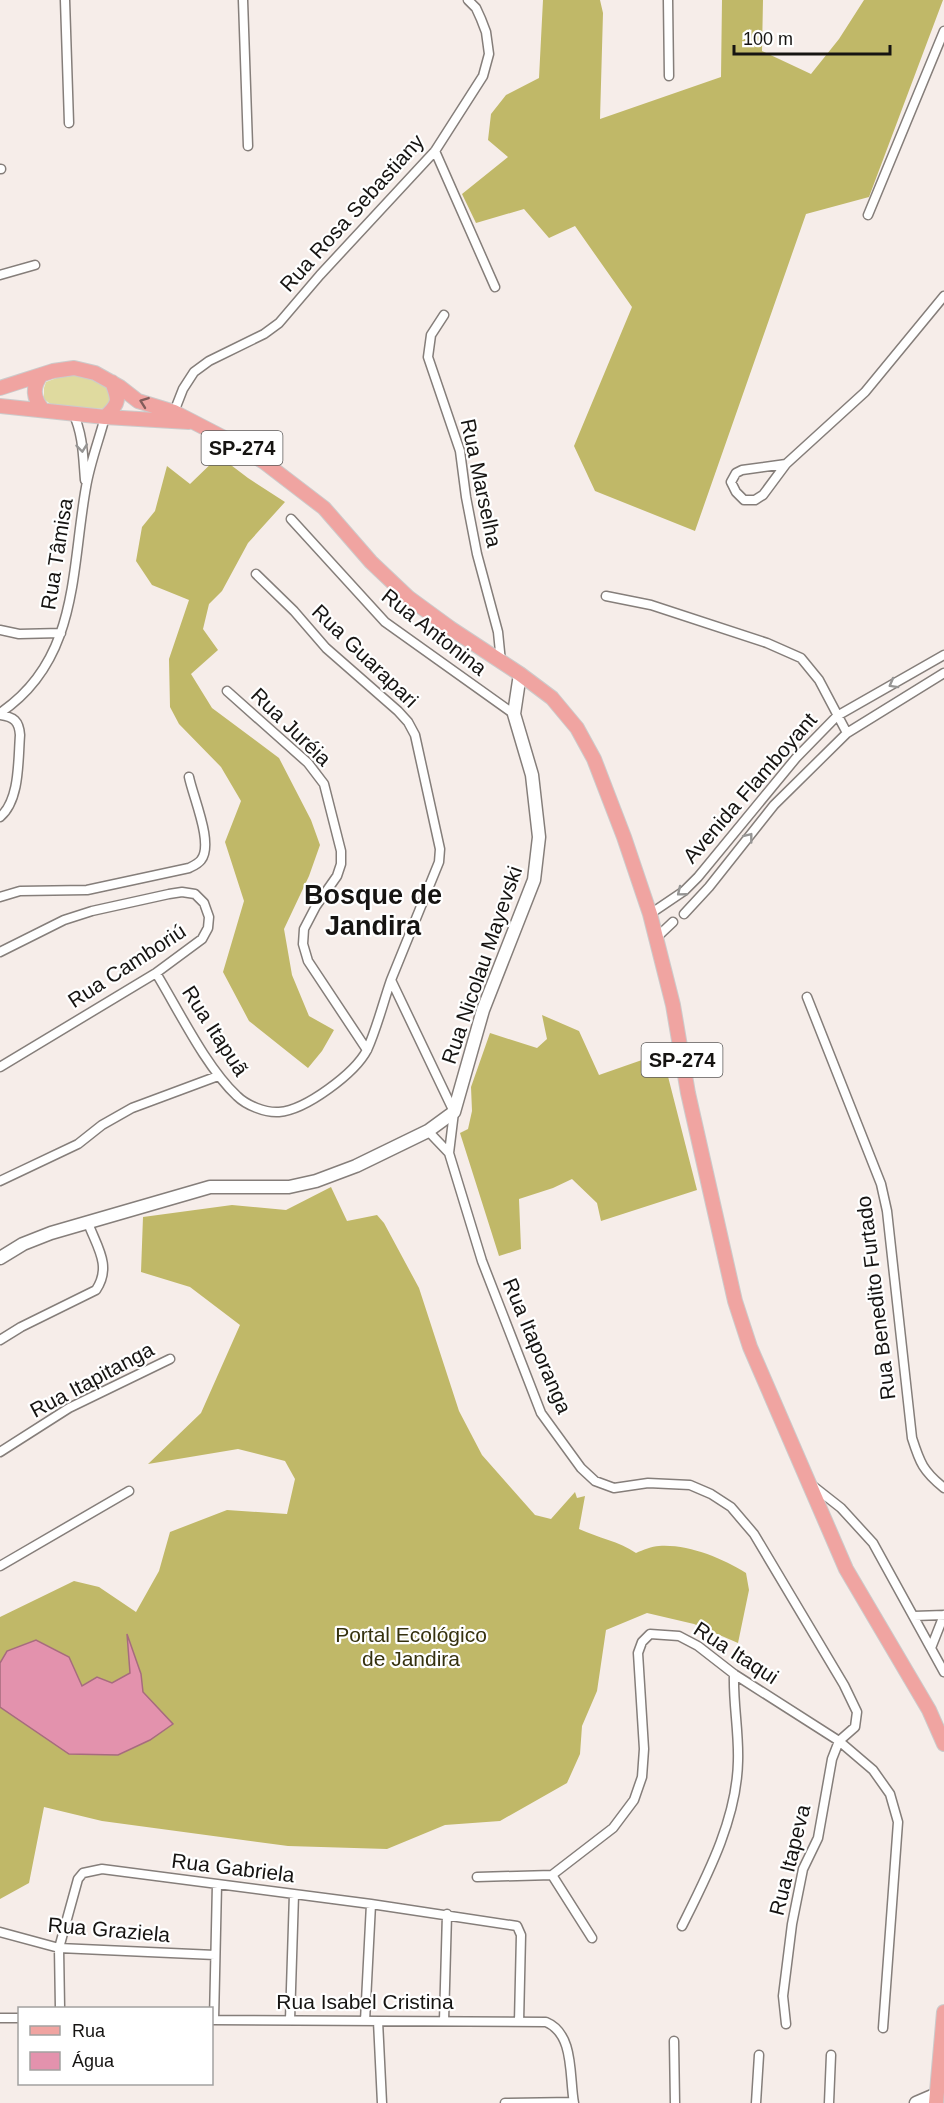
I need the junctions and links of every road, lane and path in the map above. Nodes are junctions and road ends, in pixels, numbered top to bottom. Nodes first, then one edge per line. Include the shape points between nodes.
1 (65, 0) edge
2 (243, 0) edge
3 (468, 0) edge
4 (668, 0) edge
5 (944, 32) edge
6 (669, 76) dead end
7 (69, 123) dead end
8 (248, 146) dead end
9 (435, 151) junction
10 (868, 214) dead end
11 (35, 265) dead end
12 (0, 275) edge
13 (495, 287) dead end
14 (944, 296) edge
15 (444, 315) dead end
16 (41, 375) junction
17 (112, 382) junction
18 (0, 388) edge
19 (0, 406) edge
20 (43, 410) junction
21 (174, 412) junction
22 (73, 413) junction
23 (105, 417) junction
24 (198, 423) junction
25 (786, 464) junction
26 (86, 485) junction
27 (291, 519) dead end
28 (256, 574) dead end
29 (606, 596) dead end
30 (0, 630) edge
31 (61, 633) junction
32 (944, 655) edge
33 (501, 662) junction
34 (944, 673) edge
35 (520, 674) junction
36 (227, 691) dead end
37 (0, 714) edge
38 (514, 714) junction
39 (837, 716) junction
40 (847, 733) junction
41 (189, 777) dead end
42 (0, 817) edge
43 (0, 897) edge
44 (650, 914) junction
45 (684, 914) dead end
46 (674, 922) dead end
47 (656, 938) junction
48 (0, 952) edge
49 (156, 973) junction
50 (391, 980) junction
51 (807, 997) dead end
52 (367, 1050) junction
53 (0, 1067) edge
54 (218, 1076) junction
55 (454, 1112) junction
56 (428, 1131) junction
57 (449, 1154) junction
58 (0, 1181) edge
59 (88, 1223) junction
60 (0, 1258) edge
61 (0, 1340) edge
62 (170, 1359) dead end
63 (0, 1452) edge
64 (808, 1483) junction
65 (944, 1488) edge
66 (129, 1491) dead end
67 (0, 1566) edge
68 (944, 1615) edge
69 (914, 1616) junction
70 (931, 1648) junction
71 (944, 1672) edge
72 (734, 1674) junction
73 (929, 1710) junction
74 (944, 1730) edge
75 (838, 1742) junction
76 (944, 1744) edge
77 (552, 1875) junction
78 (477, 1877) dead end
79 (217, 1884) junction
80 (294, 1894) junction
81 (371, 1904) junction
82 (447, 1914) junction
83 (682, 1926) dead end
84 (0, 1932) edge
85 (592, 1938) dead end
86 (59, 1948) junction
87 (215, 1955) junction
88 (60, 2007) edge
89 (944, 2012) edge
90 (0, 2018) edge
91 (18, 2018) edge
92 (213, 2020) edge
93 (290, 2020) junction
94 (365, 2021) junction
95 (378, 2021) junction
96 (444, 2021) junction
97 (519, 2022) junction
98 (786, 2024) dead end
99 (883, 2028) dead end
100 (674, 2041) dead end
101 (759, 2055) dead end
102 (831, 2055) dead end
103 (937, 2099) edge
104 (573, 2102) edge
105 (382, 2103) edge
106 (505, 2103) edge
107 (675, 2103) edge
108 (756, 2103) edge
109 (829, 2103) edge
110 (916, 2103) edge

1 - 7 street
2 - 8 street
3 - 9 street, Rua Rosa Sebastiany via 476,8 486,32 489,54 483,76
4 - 6 street
5 - 10 street
9 - 13 street
9 - 21 street, Rua Rosa Sebastiany via 279,322 194,372
11 - 12 street
14 - 25 street via 865,392
15 - 33 street, Rua Marselha via 431,335 428,357 460,451 467,507 498,632
16 - 17 main road via 74,368
16 - 18 main road
16 - 20 main road via 34,394
21 -> 17 main road via 138,401
17 - 23 main road via 117,402
19 - 20 main road
20 - 22 main road
21 - 24 main road
22 - 23 main road
22 -> 26 street, Rua Tâmisa via 82,440
23 - 24 main road
23 - 26 street, Rua Tâmisa
24 - 33 main road, SP-274 via 264,462 324,508 409,598
25 - 25 street via 755,500 744,500 731,482 742,470
26 - 31 street, Rua Tâmisa via 70,606
27 - 38 street, Rua Antonina via 385,622
28 - 50 street, Rua Guarapari via 326,648 398,711 415,735 440,849 439,862
29 - 39 street via 651,605 801,658 819,680
30 - 31 street via 19,634
31 - 37 street, Rua Tâmisa via 39,676
32 -> 39 street, Avenida Flamboyant
33 - 35 main road, SP-274
34 - 40 street, Avenida Flamboyant
35 - 38 street, Rua Nicolau Mayevski
35 - 44 main road, SP-274 via 552,698 583,738 624,837
36 - 52 street, Rua Juréia via 308,763 324,784 341,864 304,929 303,944 312,968
37 - 42 street via 15,720 20,735 13,801
38 - 55 street, Rua Nicolau Mayevski via 532,775 539,837 534,880 483,1010
39 - 40 street
39 -> 44 street, Avenida Flamboyant via 796,758 698,877
45 -> 40 street, Avenida Flamboyant via 774,805
41 - 43 street via 206,841 200,862 189,868 87,890 20,891
44 - 47 main road, SP-274
46 - 47 street
47 - 64 main road, SP-274 via 735,1301 750,1347
48 - 49 street, Rua Camboriú via 64,920 92,911 176,893 195,894 204,903 208,928 202,939
49 - 53 street, Rua Camboriú
49 - 54 street, Rua Itapuã
50 - 52 street, Rua Itapuã
50 - 55 street
51 - 65 street, Rua Benedito Furtado via 881,1184 912,1438 927,1474
52 - 54 street, Rua Itapuã via 353,1070 328,1089 304,1104 279,1112 257,1108 238,1098
54 - 58 street via 132,1108 78,1144
55 - 56 street
55 - 57 street, Rua Itaporanga
56 - 57 street, Rua Itaporanga
56 - 59 street via 316,1181 289,1187 210,1187
57 - 75 street, Rua Itaporanga via 482,1261 541,1413 595,1481 614,1488 648,1483 690,1485 731,1507 754,1534 857,1712 855,1727
59 - 60 street via 51,1233
59 - 61 street via 105,1267 96,1290
62 - 63 street, Rua Itapitanga via 69,1408
64 - 69 street via 841,1508 873,1543
64 - 73 main road, SP-274 via 846,1569
66 - 67 street
68 - 69 street
68 - 70 street
69 - 70 street
70 - 71 street
72 - 75 street, Rua Itaqui
72 - 77 street, Rua Itaqui via 679,1636 650,1634 642,1642 638,1653 644,1749 642,1777 634,1800 613,1828
72 - 83 street via 738,1762 731,1805 715,1859
73 - 74 street
73 - 76 main road, SP-274
75 - 98 street, Rua Itapeva via 818,1838 803,1869 792,1924 783,1996
75 - 99 street, Rua Itaqui via 873,1770 890,1794 898,1822
77 - 78 street
77 - 85 street
79 - 80 street, Rua Gabriela
79 - 86 street, Rua Gabriela via 102,1869 83,1873
79 - 87 street
80 - 81 street, Rua Gabriela
80 - 93 street
81 - 82 street, Rua Gabriela
81 - 94 street
82 - 96 street
82 - 97 street, Rua Gabriela via 517,1926 521,1935
84 - 86 street, Rua Graziela
86 - 87 street, Rua Graziela
86 - 88 street, Rua Gabriela
87 - 92 street
89 - 103 main road
90 - 91 street
92 - 93 street, Rua Isabel Cristina
93 - 94 street, Rua Isabel Cristina
94 - 95 street, Rua Isabel Cristina
95 - 96 street, Rua Isabel Cristina
95 - 105 street
96 - 97 street, Rua Isabel Cristina
97 - 104 street, Rua Isabel Cristina via 556,2026 569,2058
100 - 107 street
101 - 108 street
102 - 109 street
103 - 110 street
104 - 106 street

